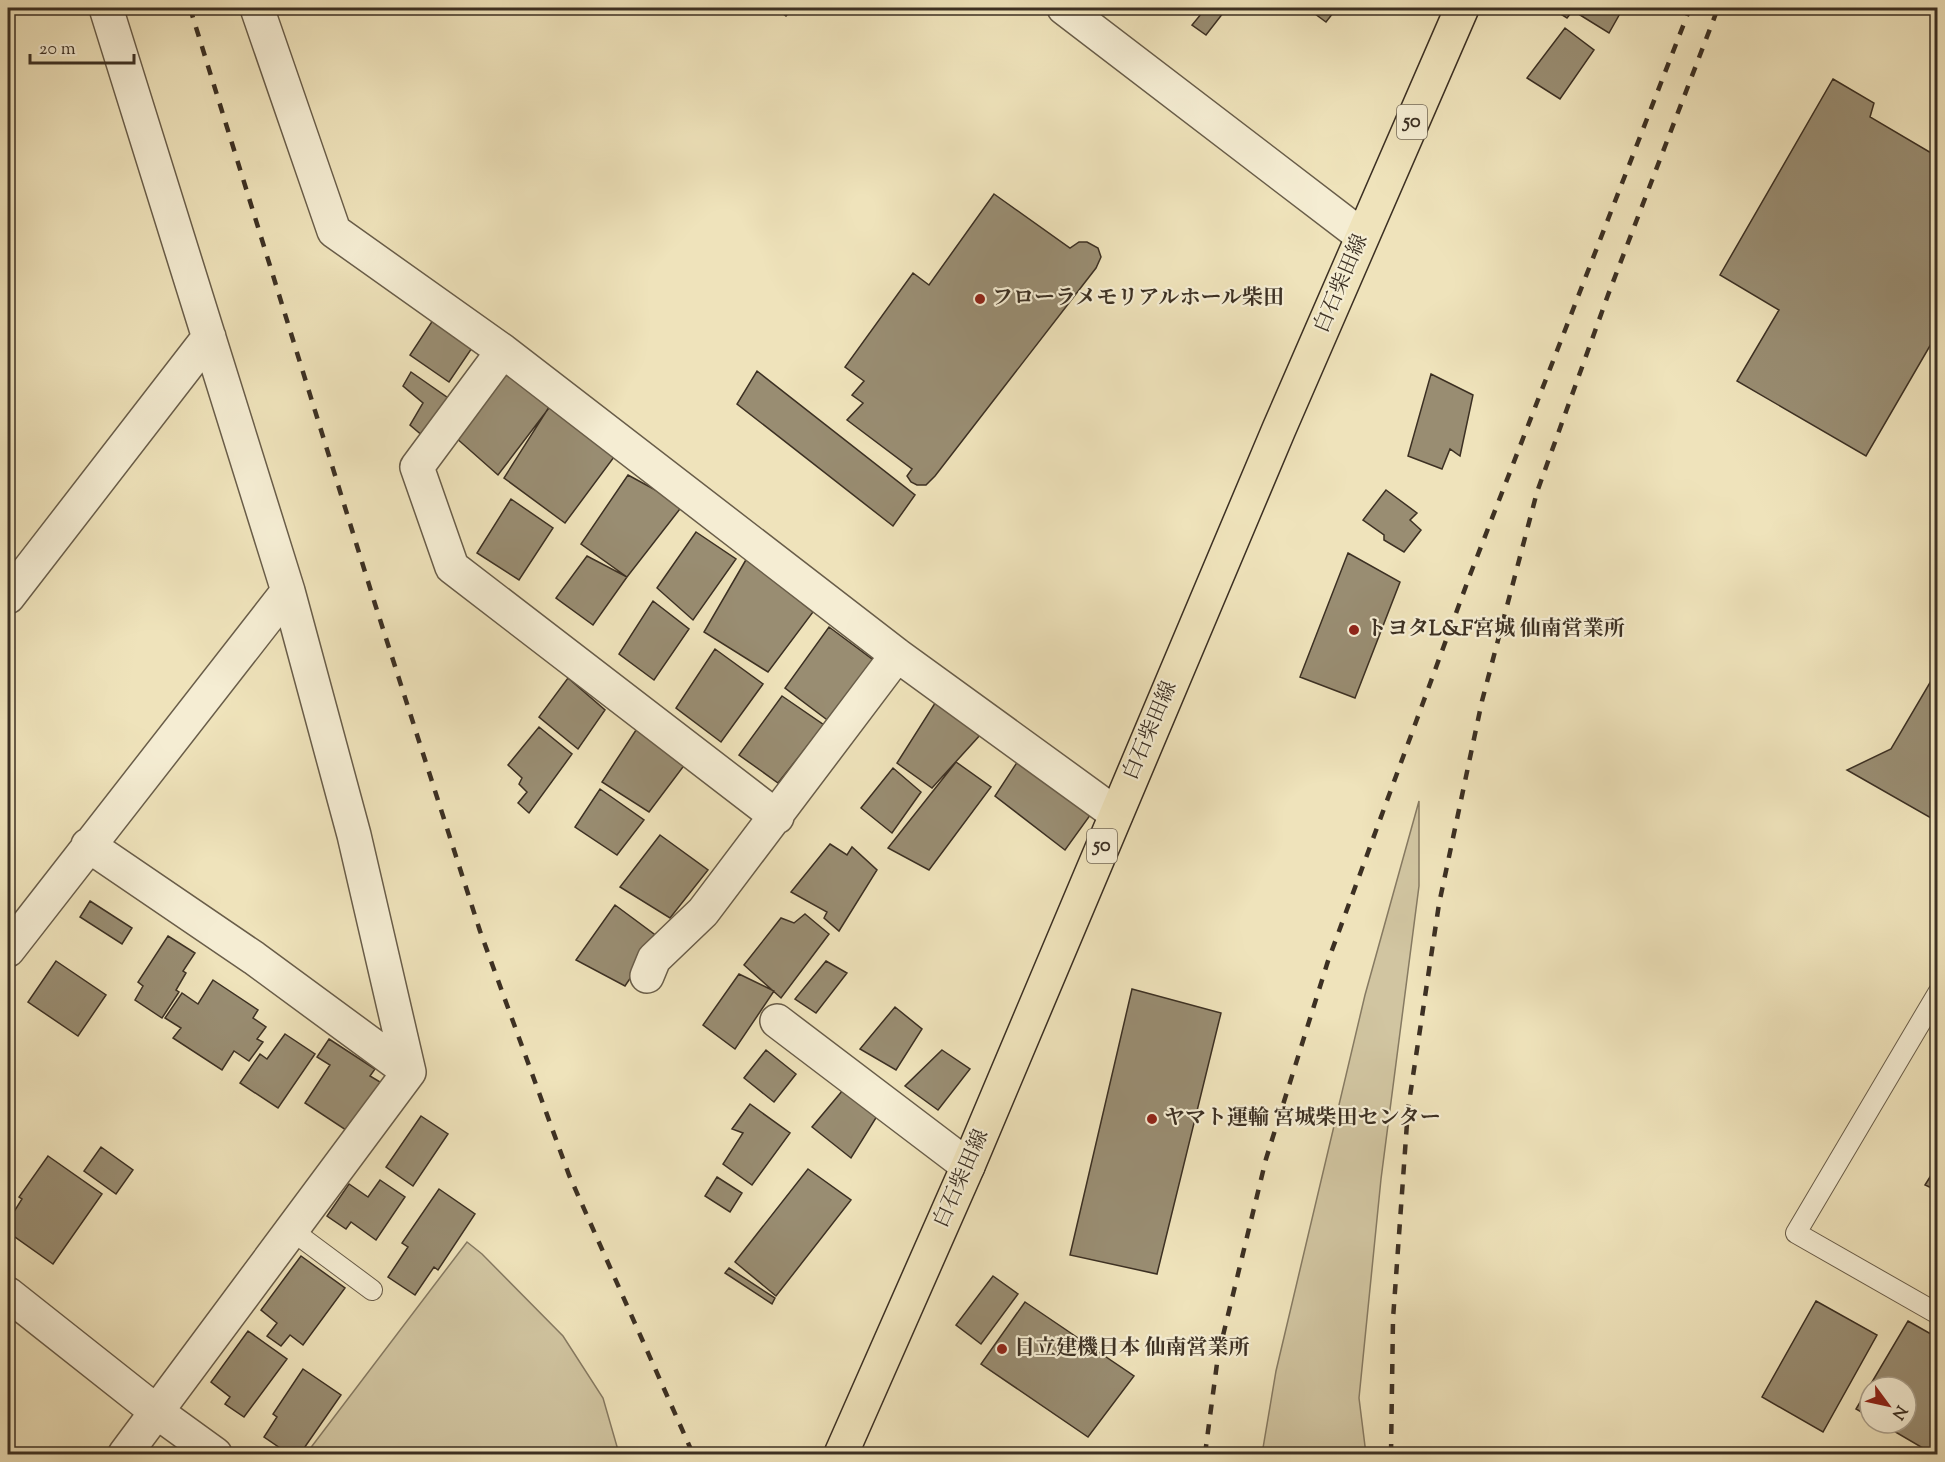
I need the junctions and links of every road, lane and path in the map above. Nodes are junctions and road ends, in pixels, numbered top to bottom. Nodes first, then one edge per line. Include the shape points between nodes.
1 (106, 8) edge
2 (257, 8) edge
3 (1064, 8) edge
4 (1462, 8) edge
5 (1362, 236) junction
6 (209, 337) junction
7 (502, 351) junction
8 (288, 591) junction
9 (8, 597) edge
10 (897, 655) junction
11 (1116, 814) junction
12 (777, 817) junction
13 (88, 845) junction
14 (8, 950) edge
15 (647, 976) dead end
16 (1938, 993) edge
17 (777, 1021) dead end
18 (409, 1072) junction
19 (968, 1166) junction
20 (290, 1229) junction
21 (372, 1290) dead end
22 (8, 1294) edge
23 (1938, 1314) edge
24 (157, 1412) junction
25 (125, 1455) edge
26 (215, 1455) edge
27 (841, 1455) edge

1 - 6 street
2 - 7 street via 334,231
3 - 5 street
4 - 5 main road, 白石柴田線 / 50
5 - 11 main road, 白石柴田線 / 50
6 - 8 street
6 - 9 street
7 - 10 street
7 - 12 street via 417,467 452,567
8 - 13 street
8 - 18 street via 354,835
10 - 11 street
10 - 12 street
11 - 19 main road, 白石柴田線 / 50
12 - 15 street via 703,912 654,959
13 - 14 street
13 - 18 street via 254,958
16 - 23 lane via 1796,1233
17 - 19 street
18 - 20 street
19 - 27 main road, 白石柴田線 / 50
20 - 21 lane
20 - 24 street
22 - 24 street
24 - 25 street
24 - 26 street

